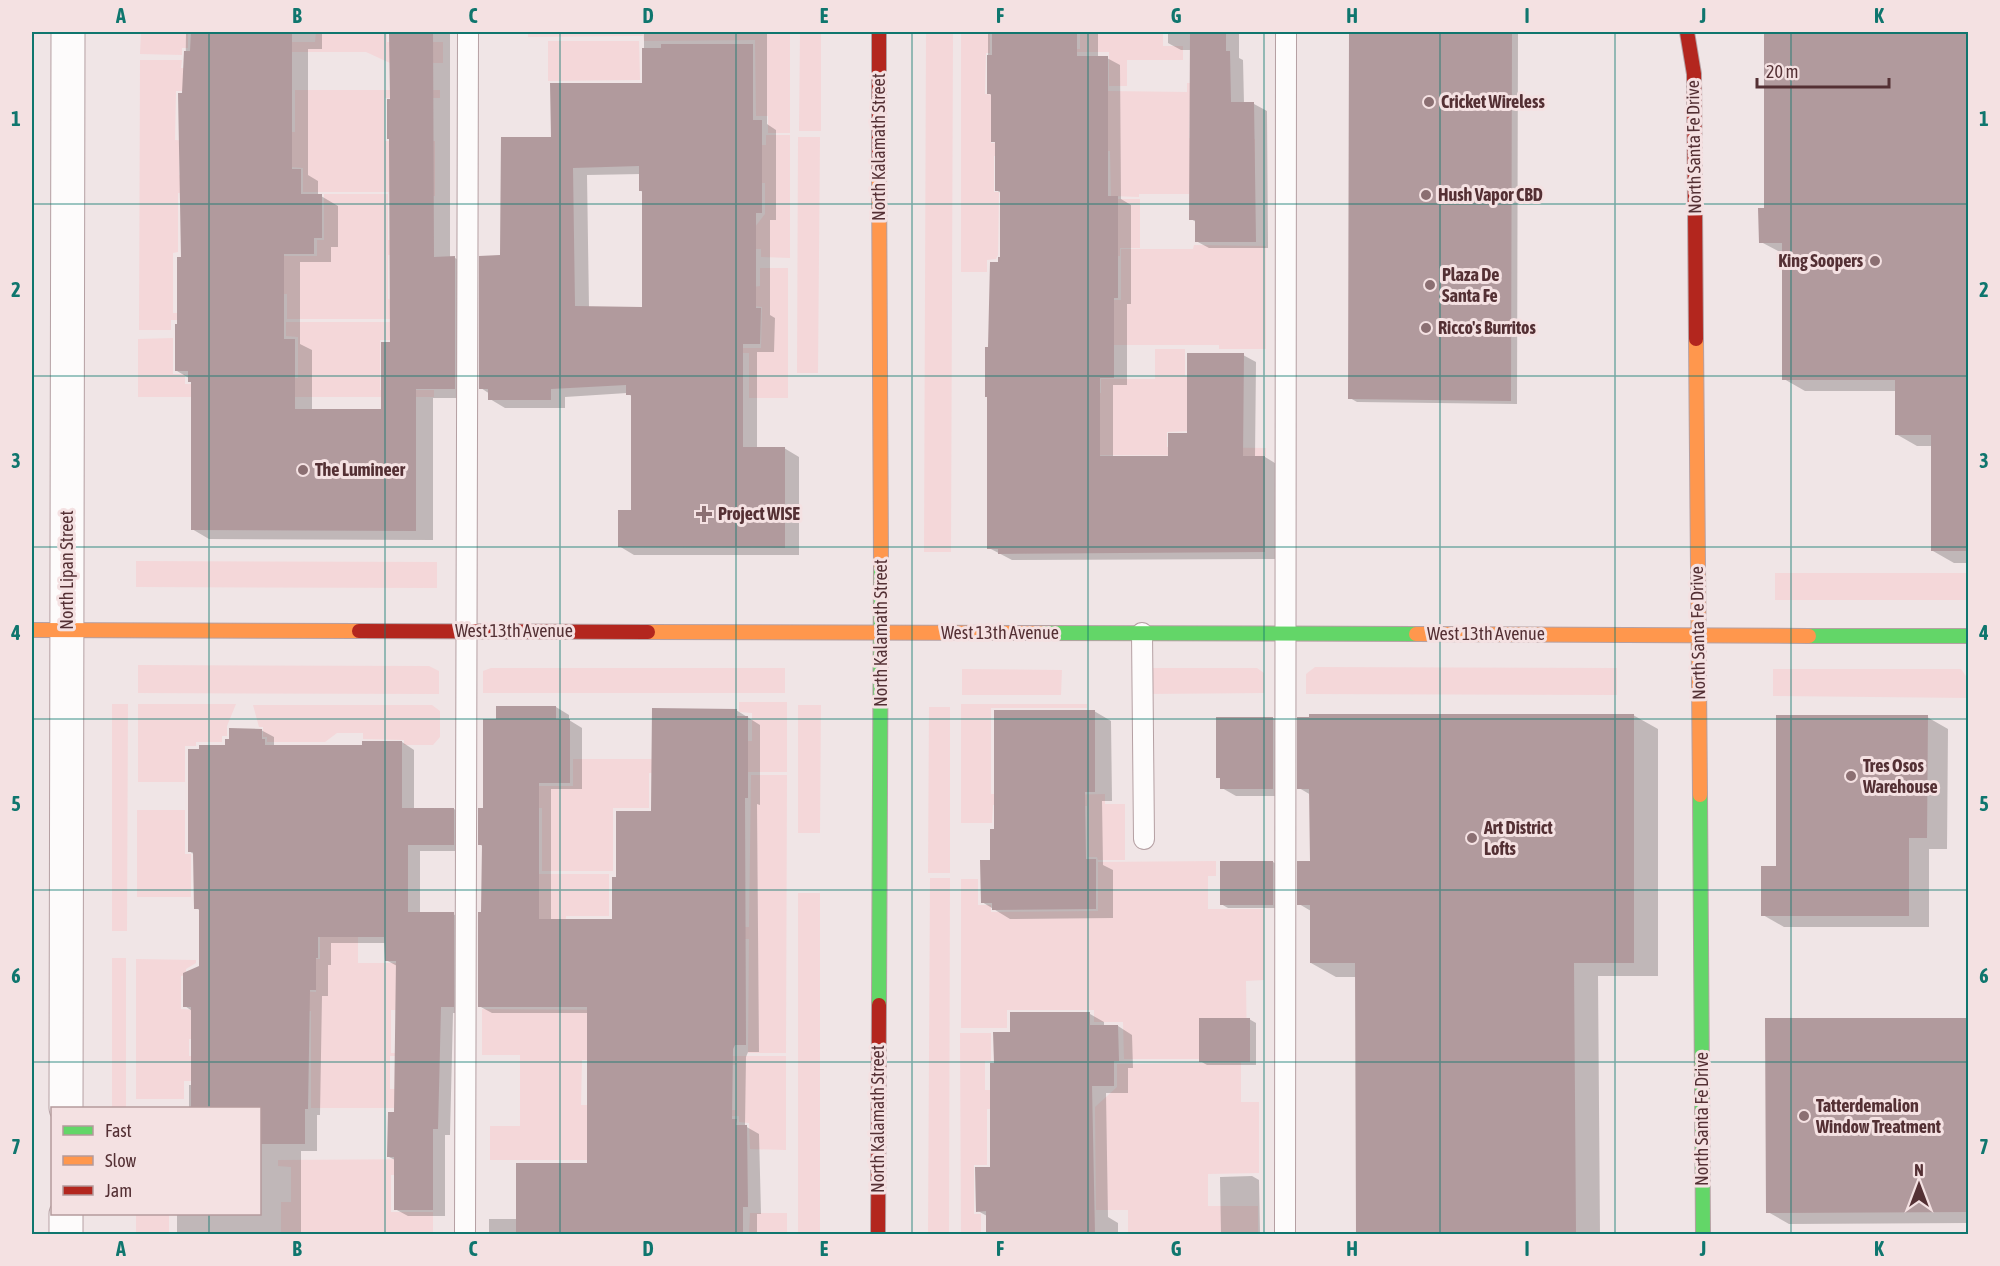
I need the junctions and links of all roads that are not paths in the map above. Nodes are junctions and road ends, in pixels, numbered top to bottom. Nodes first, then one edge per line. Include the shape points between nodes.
1 (68, 32) edge
2 (468, 32) edge
3 (879, 32) edge
4 (1286, 32) edge
5 (1687, 32) edge
6 (32, 630) edge
7 (67, 630) junction
8 (465, 631) junction
9 (881, 633) junction
10 (1142, 633) junction
11 (1285, 633) junction
12 (1698, 634) junction
13 (1968, 636) edge
14 (1144, 839) dead end
15 (66, 1107) edge
16 (66, 1215) edge
17 (66, 1234) edge
18 (465, 1234) edge
19 (878, 1234) edge
20 (1285, 1234) edge
21 (1703, 1234) edge

1 - 7 street, North Lipan Street
2 - 8 lane
3 - 9 main road, North Kalamath Street
4 - 11 lane
5 - 12 main road, North Santa Fe Drive via 1694,74
6 - 7 main road, West 13th Avenue
7 - 8 main road, West 13th Avenue
7 - 15 street, North Lipan Street
8 - 9 main road, West 13th Avenue
8 - 18 lane
9 - 10 main road, West 13th Avenue
9 - 19 main road, North Kalamath Street
10 - 11 main road, West 13th Avenue
10 - 14 lane
11 - 12 main road, West 13th Avenue
11 - 20 lane
12 - 13 main road, West 13th Avenue
12 - 21 main road, North Santa Fe Drive
16 - 17 street

